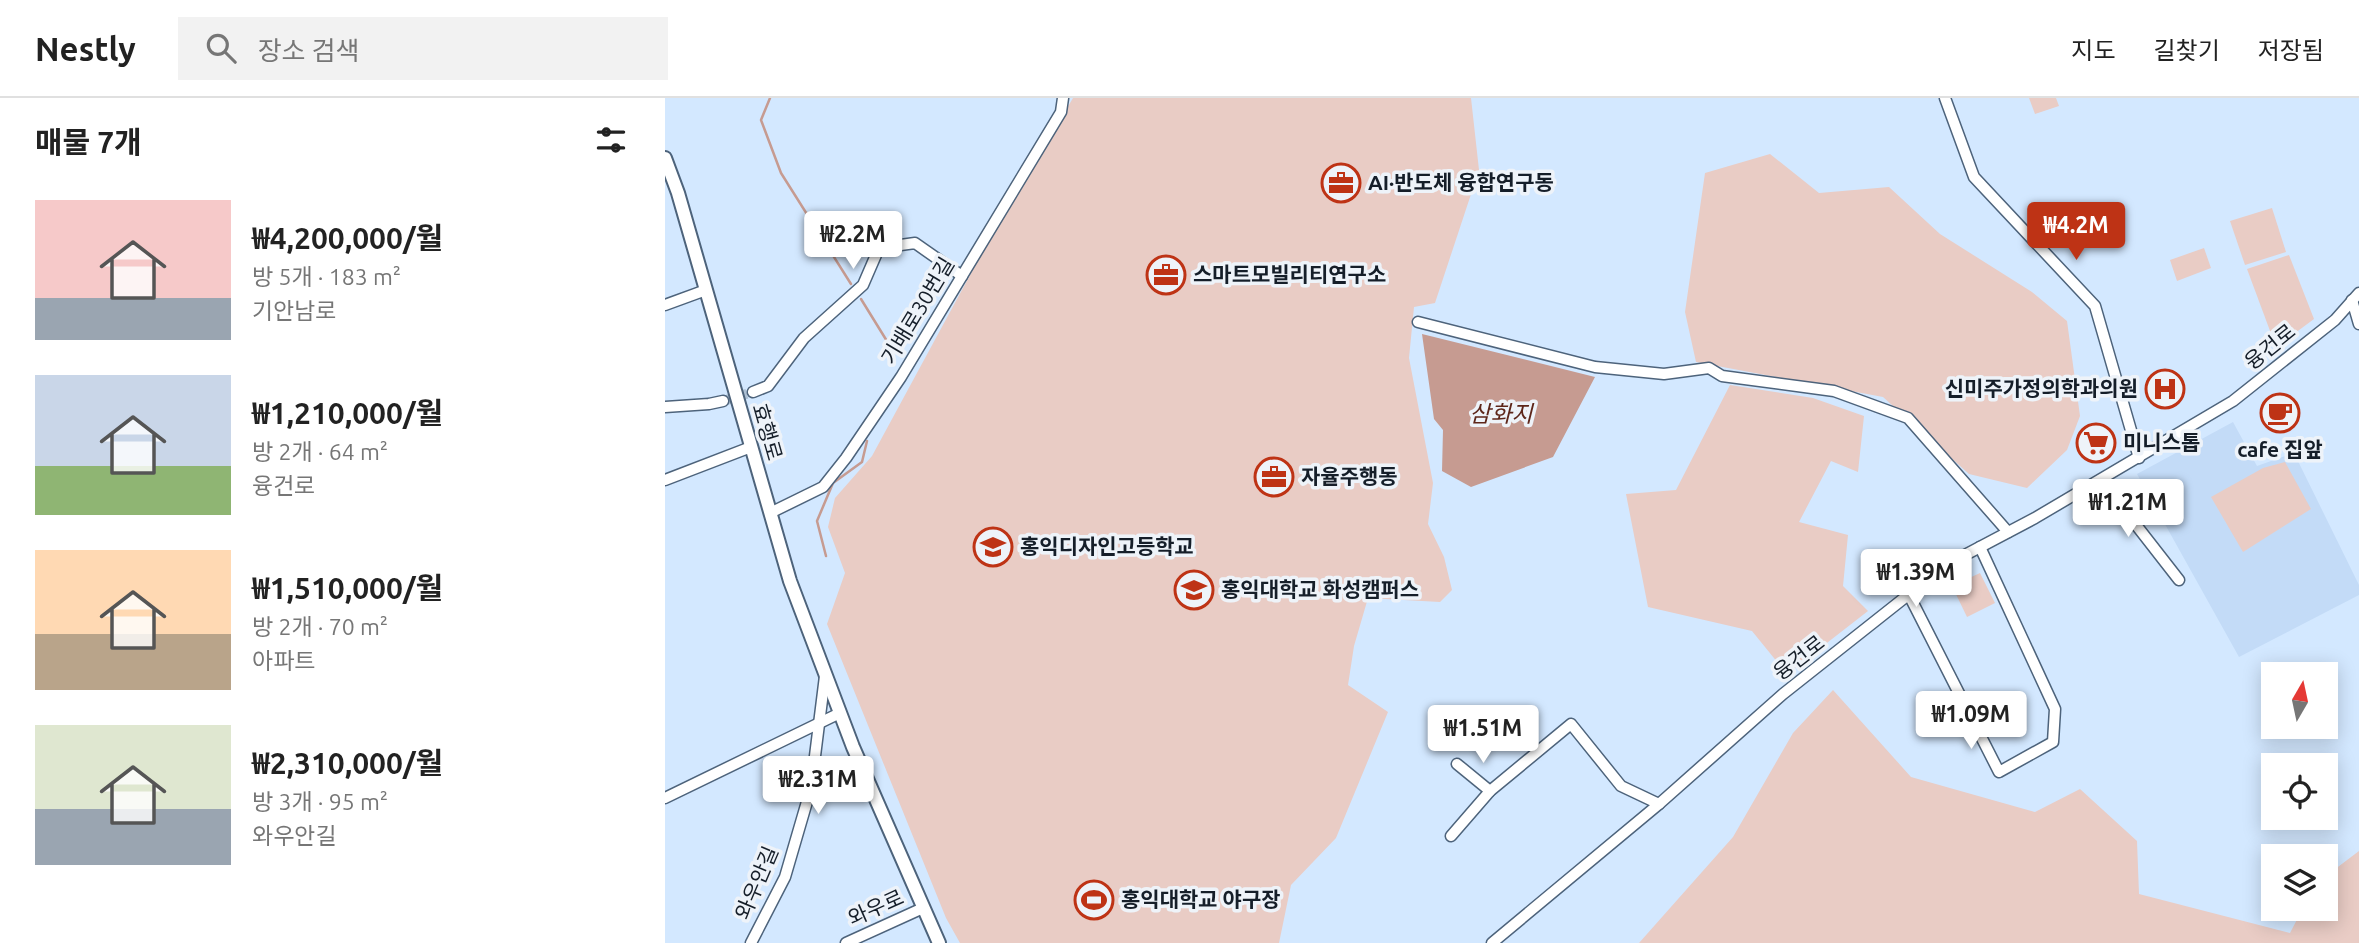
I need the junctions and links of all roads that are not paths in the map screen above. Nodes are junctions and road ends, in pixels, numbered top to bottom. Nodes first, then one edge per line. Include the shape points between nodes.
1 (1063, 98) edge
2 (1945, 98) edge
3 (665, 158) edge
4 (961, 276) junction
5 (706, 290) junction
6 (2355, 297) edge
7 (665, 305) edge
8 (1418, 321) dead end
9 (2359, 324) edge
10 (753, 392) tunnel mouth
11 (723, 401) tunnel mouth
12 (665, 407) edge
13 (751, 447) junction
14 (2139, 458) junction
15 (665, 480) edge
16 (2101, 480) junction
17 (770, 513) junction
18 (2008, 532) junction
19 (1980, 547) junction
20 (2179, 580) dead end
21 (1909, 596) junction
22 (825, 672) junction
23 (840, 713) junction
24 (819, 723) junction
25 (1457, 764) dead end
26 (1490, 790) junction
27 (665, 798) edge
28 (1659, 804) junction
29 (1451, 836) dead end
30 (923, 908) junction
31 (751, 943) edge
32 (846, 943) edge
33 (939, 943) edge
34 (1492, 943) edge

1 - 4 street, 기배로30번길 via 1061,112
2 - 14 street via 1974,177 2095,306
3 - 5 main road, 효행로
4 - 10 street via 915,243 879,248 863,285 804,338 768,386
4 - 17 street, 기배로30번길 via 846,458 823,486
5 - 7 street
5 - 13 main road, 효행로
6 - 9 street
6 - 14 street, 융건로 via 2335,320 2233,401
8 - 18 street via 1595,367 1664,374 1709,368 1722,376 1833,391 1908,418
11 - 12 street
13 - 15 street
13 - 17 main road, 효행로
14 - 16 street, 융건로
16 - 18 street, 융건로
16 - 20 street
17 - 22 main road, 효행로
18 - 19 street, 융건로
19 - 21 street, 융건로 via 1946,565
19 - 21 street via 2055,709 2053,742 1999,772
21 - 28 street, 융건로 via 1783,694
22 - 23 main road, 효행로
22 - 24 street, 와우안길
23 - 24 street
23 - 30 main road, 효행로
24 - 27 street
24 - 31 street, 와우안길 via 811,788 785,877
25 - 26 street
26 - 28 street via 1571,724 1621,786
26 - 29 street
28 - 34 street, 융건로
30 - 32 street, 와우로
30 - 33 main road, 효행로

